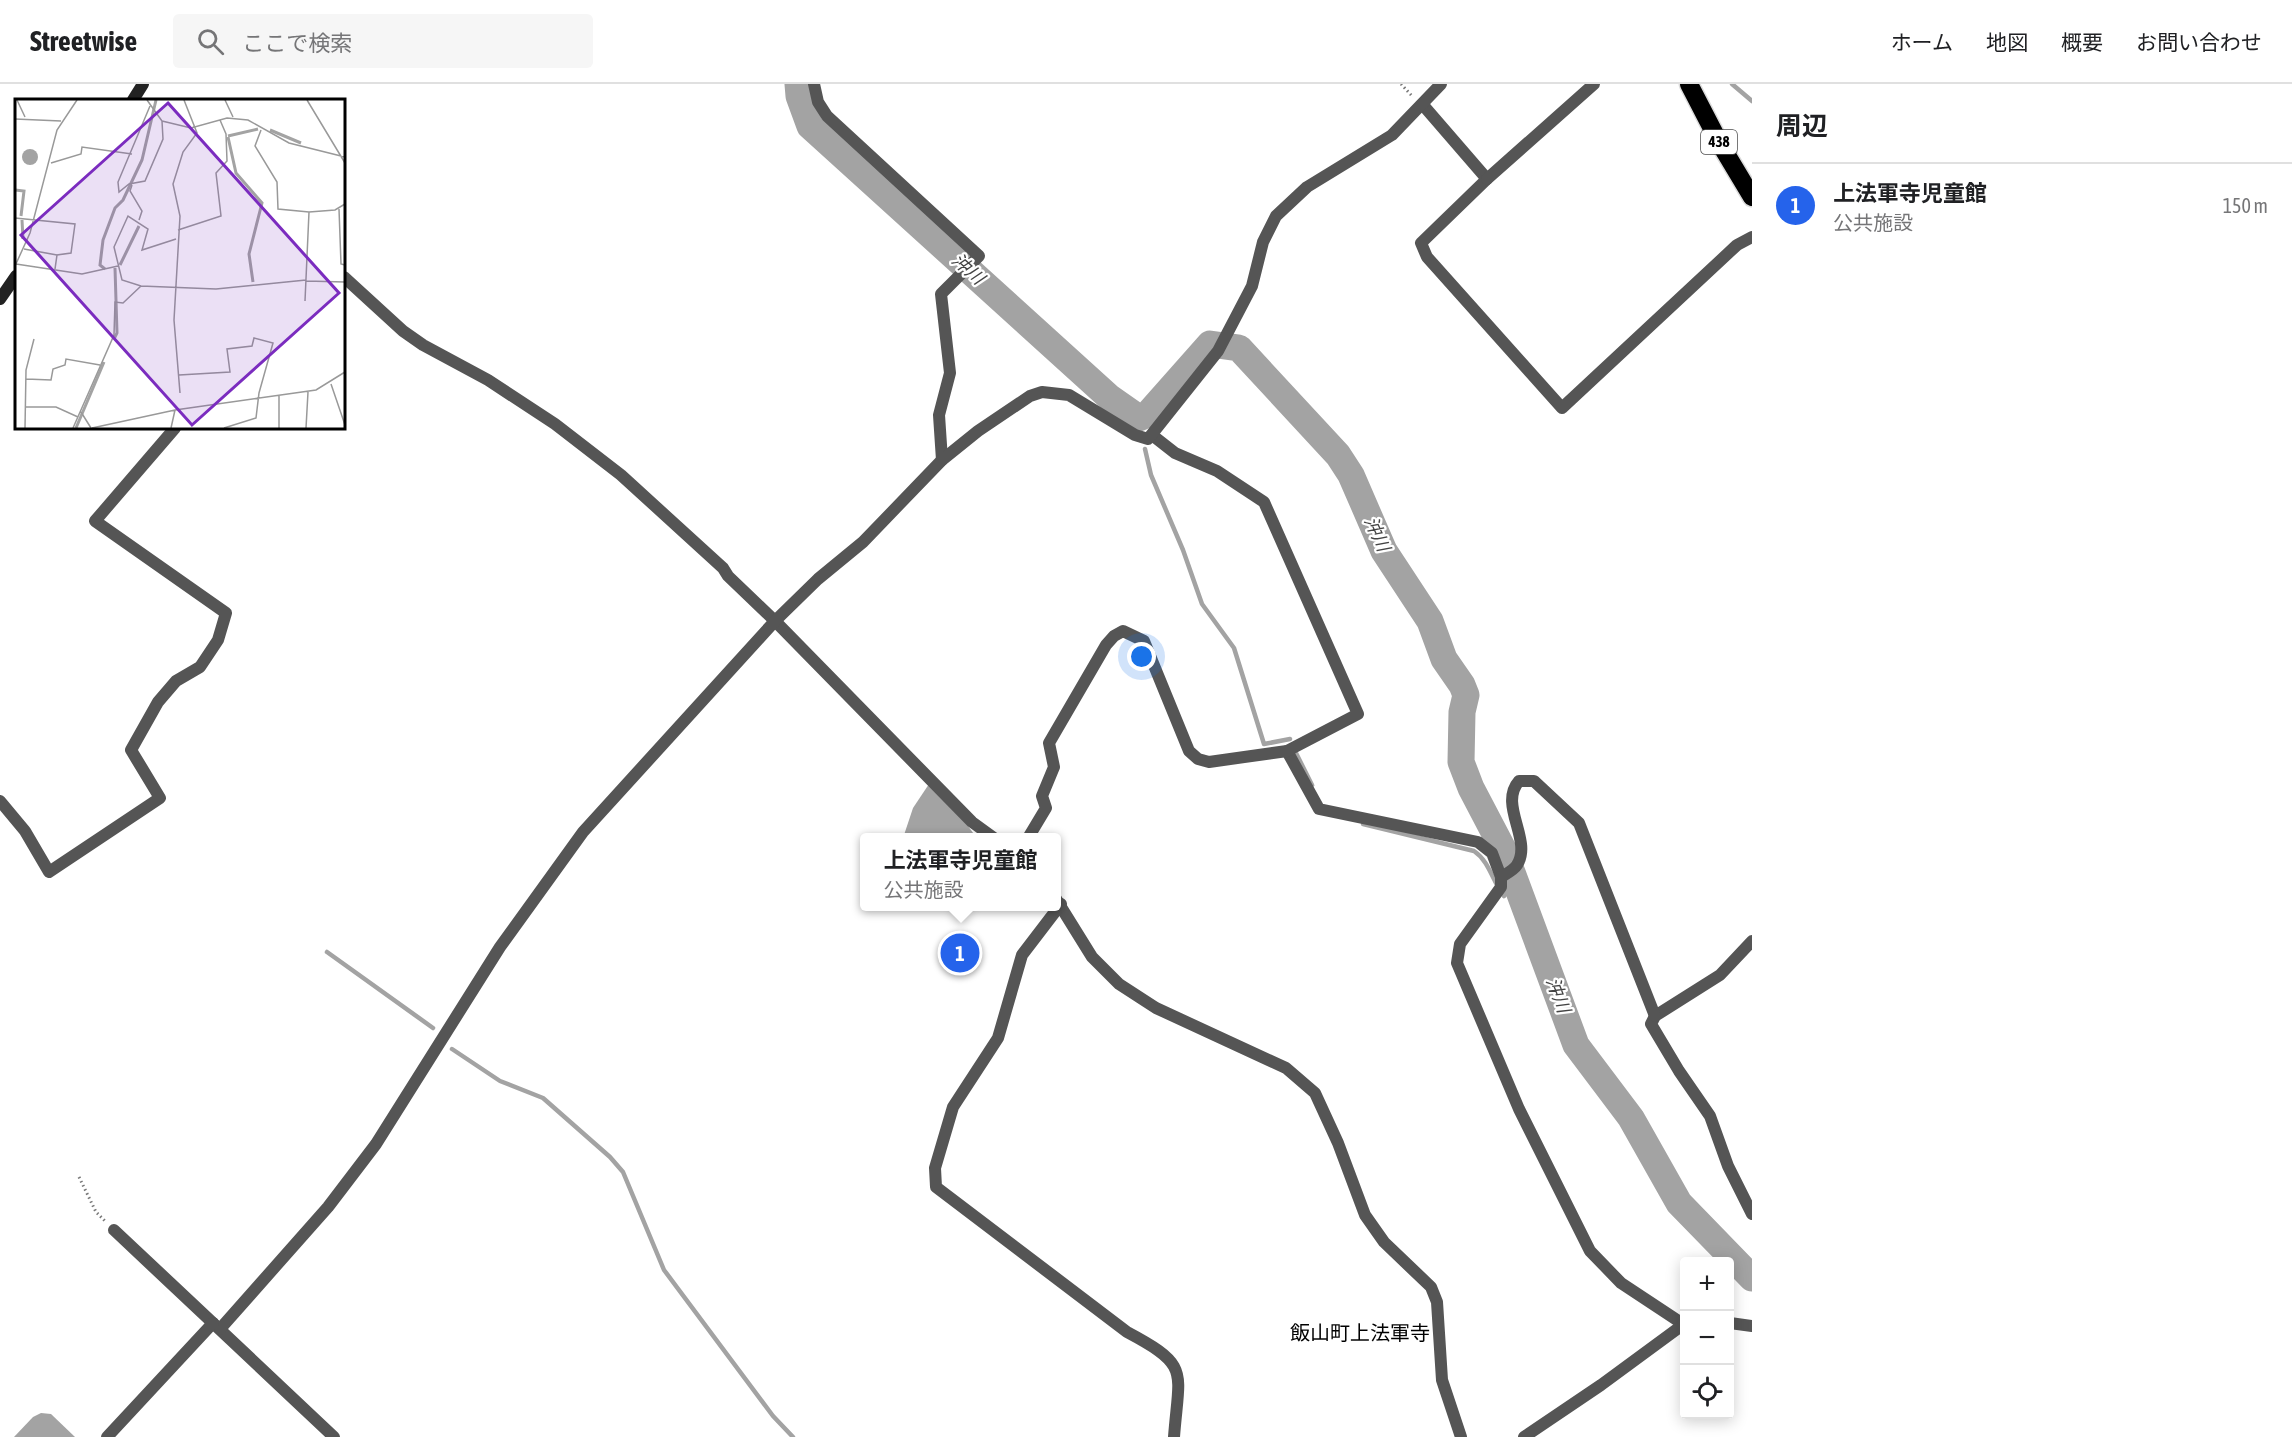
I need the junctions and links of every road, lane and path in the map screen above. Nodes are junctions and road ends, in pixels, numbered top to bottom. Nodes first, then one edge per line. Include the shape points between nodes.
1 (143, 84) edge
2 (814, 84) edge
3 (1441, 84) edge
4 (1594, 84) edge
5 (1689, 84) edge
6 (134, 99) edge
7 (1422, 105) junction
8 (1487, 179) junction
9 (1752, 197) edge
10 (1752, 237) edge
11 (15, 277) edge
12 (345, 278) edge
13 (0, 299) edge
14 (174, 429) edge
15 (1152, 435) junction
16 (942, 460) junction
17 (775, 621) junction
18 (1287, 751) junction
19 (0, 801) edge
20 (988, 833) edge
21 (1030, 833) edge
22 (1501, 883) junction
23 (1061, 907) edge
24 (1052, 911) edge
25 (1752, 941) edge
26 (1655, 1016) junction
27 (79, 1177) dead end
28 (1752, 1214) edge
29 (114, 1230) joint
30 (1680, 1321) edge
31 (1734, 1324) edge
32 (217, 1326) junction
33 (1752, 1326) edge
34 (1680, 1327) edge
35 (107, 1437) edge
36 (334, 1437) edge
37 (1174, 1437) edge
38 (1461, 1437) edge
39 (1524, 1437) edge

1 - 6 street
2 - 16 street via 818,102 827,116 979,256 941,294 950,373 939,415
3 - 7 street
4 - 8 street
5 - 9 highway, 438
7 - 8 street
7 - 15 street via 1392,135 1307,187 1276,216 1263,242 1252,286 1228,336
8 - 10 street via 1421,243 1428,257 1562,408 1737,244
11 - 13 street
12 - 17 street via 403,331 489,380 621,475
14 - 19 street via 95,521 226,613 218,640 200,667 176,681 158,702 132,750 160,798 49,872 25,831
15 - 16 street via 1148,439 1135,435 1069,395 1042,392 978,431
15 - 18 street via 1175,453 1216,471 1264,502 1358,714
16 - 17 street via 863,542
17 - 20 street via 972,822
17 - 32 street via 583,832 500,947 376,1144 328,1208
18 - 21 street via 1218,762 1198,759 1189,751 1144,641 1123,631 1106,645 1048,743 1054,767 1042,796 1046,808
18 - 22 street via 1319,809 1478,843 1492,852
22 - 26 street via 1517,865 1520,849 1511,797 1513,788 1519,781 1534,781 1579,823
22 - 30 street via 1460,944 1457,963 1515,1098 1590,1251 1621,1283
23 - 38 street via 1092,957 1119,984 1156,1008 1279,1063 1315,1093 1365,1215 1384,1242 1431,1287 1437,1302 1442,1380
24 - 37 street via 1022,955 998,1038 953,1107 935,1168 936,1187 1127,1332 1173,1360 1179,1375
25 - 26 street via 1720,975
26 - 28 street via 1652,1024 1710,1116 1728,1167
27 - 29 path via 96,1212
29 - 32 street
31 - 33 street
32 - 35 street
32 - 36 street
34 - 39 street

